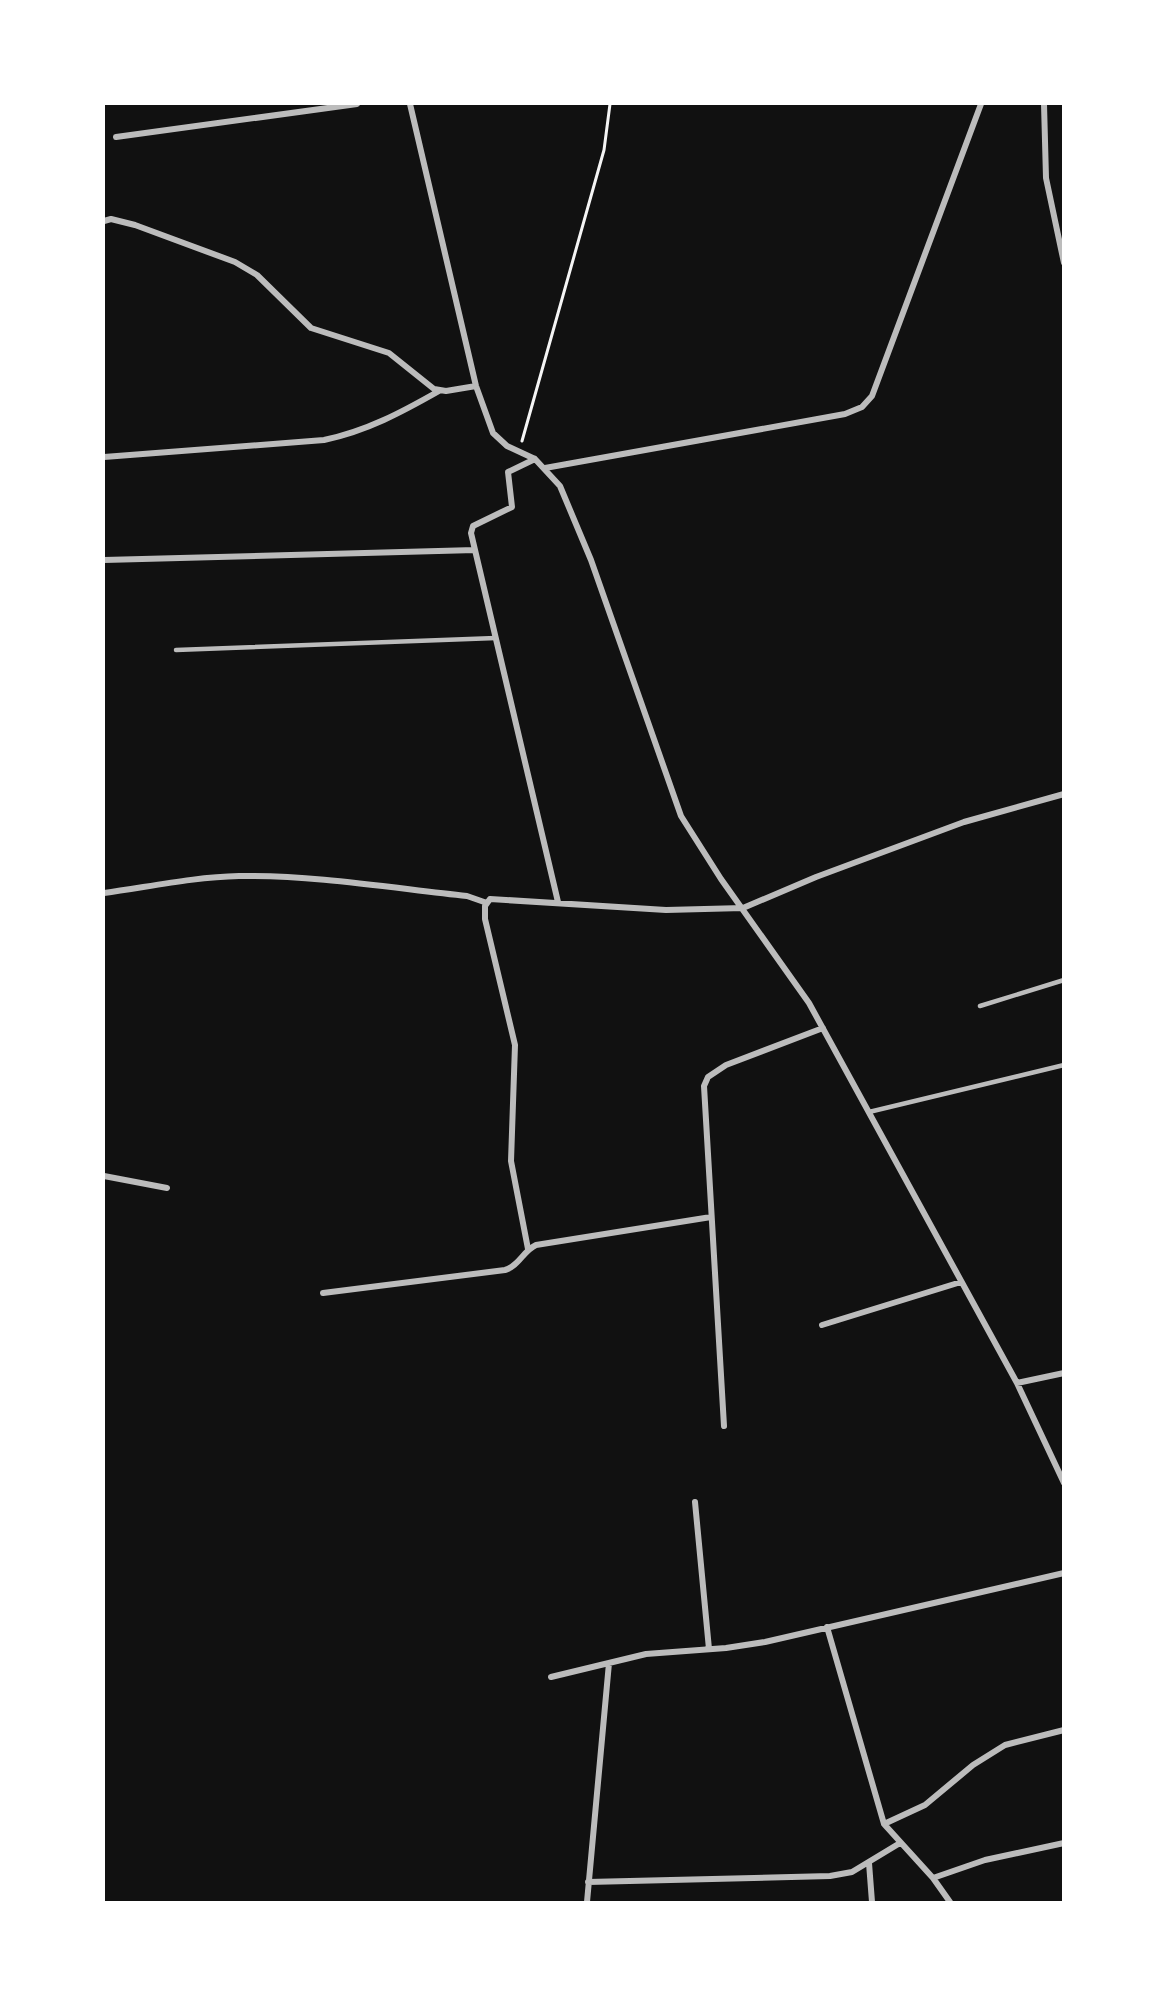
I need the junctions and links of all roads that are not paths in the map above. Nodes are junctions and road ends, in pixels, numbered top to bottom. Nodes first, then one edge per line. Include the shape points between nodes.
1 (357, 104) edge
2 (410, 104) edge
3 (981, 104) edge
4 (1044, 104) edge
5 (116, 137) dead end
6 (104, 221) edge
7 (1064, 263) edge
8 (476, 386) junction
9 (440, 391) junction
10 (104, 457) edge
11 (535, 459) junction
12 (545, 468) junction
13 (475, 550) junction
14 (104, 560) edge
15 (496, 638) junction
16 (176, 650) dead end
17 (1064, 794) edge
18 (104, 893) edge
19 (487, 903) junction
20 (558, 903) junction
21 (743, 908) junction
22 (1064, 980) edge
23 (980, 1006) dead end
24 (823, 1028) junction
25 (1064, 1065) edge
26 (869, 1112) junction
27 (104, 1176) edge
28 (167, 1188) dead end
29 (711, 1217) junction
30 (528, 1250) junction
31 (961, 1282) junction
32 (323, 1293) dead end
33 (822, 1325) dead end
34 (1064, 1373) edge
35 (1017, 1383) junction
36 (724, 1426) dead end
37 (1064, 1483) edge
38 (695, 1502) dead end
39 (1064, 1573) edge
40 (826, 1627) junction
41 (709, 1649) junction
42 (609, 1663) junction
43 (551, 1677) dead end
44 (1064, 1730) edge
45 (884, 1824) junction
46 (900, 1843) junction
47 (1064, 1843) edge
48 (869, 1863) junction
49 (933, 1878) junction
50 (588, 1882) junction
51 (588, 1902) edge
52 (872, 1902) edge
53 (950, 1902) edge

1 - 5 street
2 - 8 street
3 - 12 street via 872,396 862,407 845,414
4 - 7 street via 1046,178
6 - 9 street via 135,225 235,262 258,275 311,328 389,353
8 - 9 street
8 - 11 street via 493,433 500,441
9 - 10 street via 351,435
11 - 12 street
11 - 13 street via 507,472 512,507 473,526
12 - 21 street via 567,500 591,560 681,816
13 - 14 street
13 - 15 street
15 - 16 lane
15 - 20 street
17 - 21 street via 964,822
18 - 19 street via 240,876 467,896
19 - 20 street via 495,898
19 - 30 street via 485,919 514,1045 511,1161
20 - 21 street via 666,910
21 - 24 street
22 - 23 lane
24 - 26 street
24 - 29 street via 726,1065 708,1077 703,1097
25 - 26 lane
26 - 31 street
27 - 28 street
29 - 30 street via 543,1244
29 - 36 street
30 - 32 street via 505,1270
31 - 33 street
31 - 35 street
34 - 35 street
35 - 37 street
38 - 41 street
39 - 40 street
40 - 41 street via 765,1642
40 - 45 street
41 - 42 street
42 - 43 street
42 - 50 street
44 - 45 street via 1005,1745 973,1765 925,1805
45 - 46 street
46 - 48 street
46 - 49 street
47 - 49 street via 985,1860
48 - 50 street via 852,1872 830,1876
48 - 52 street
49 - 53 street
50 - 51 street

